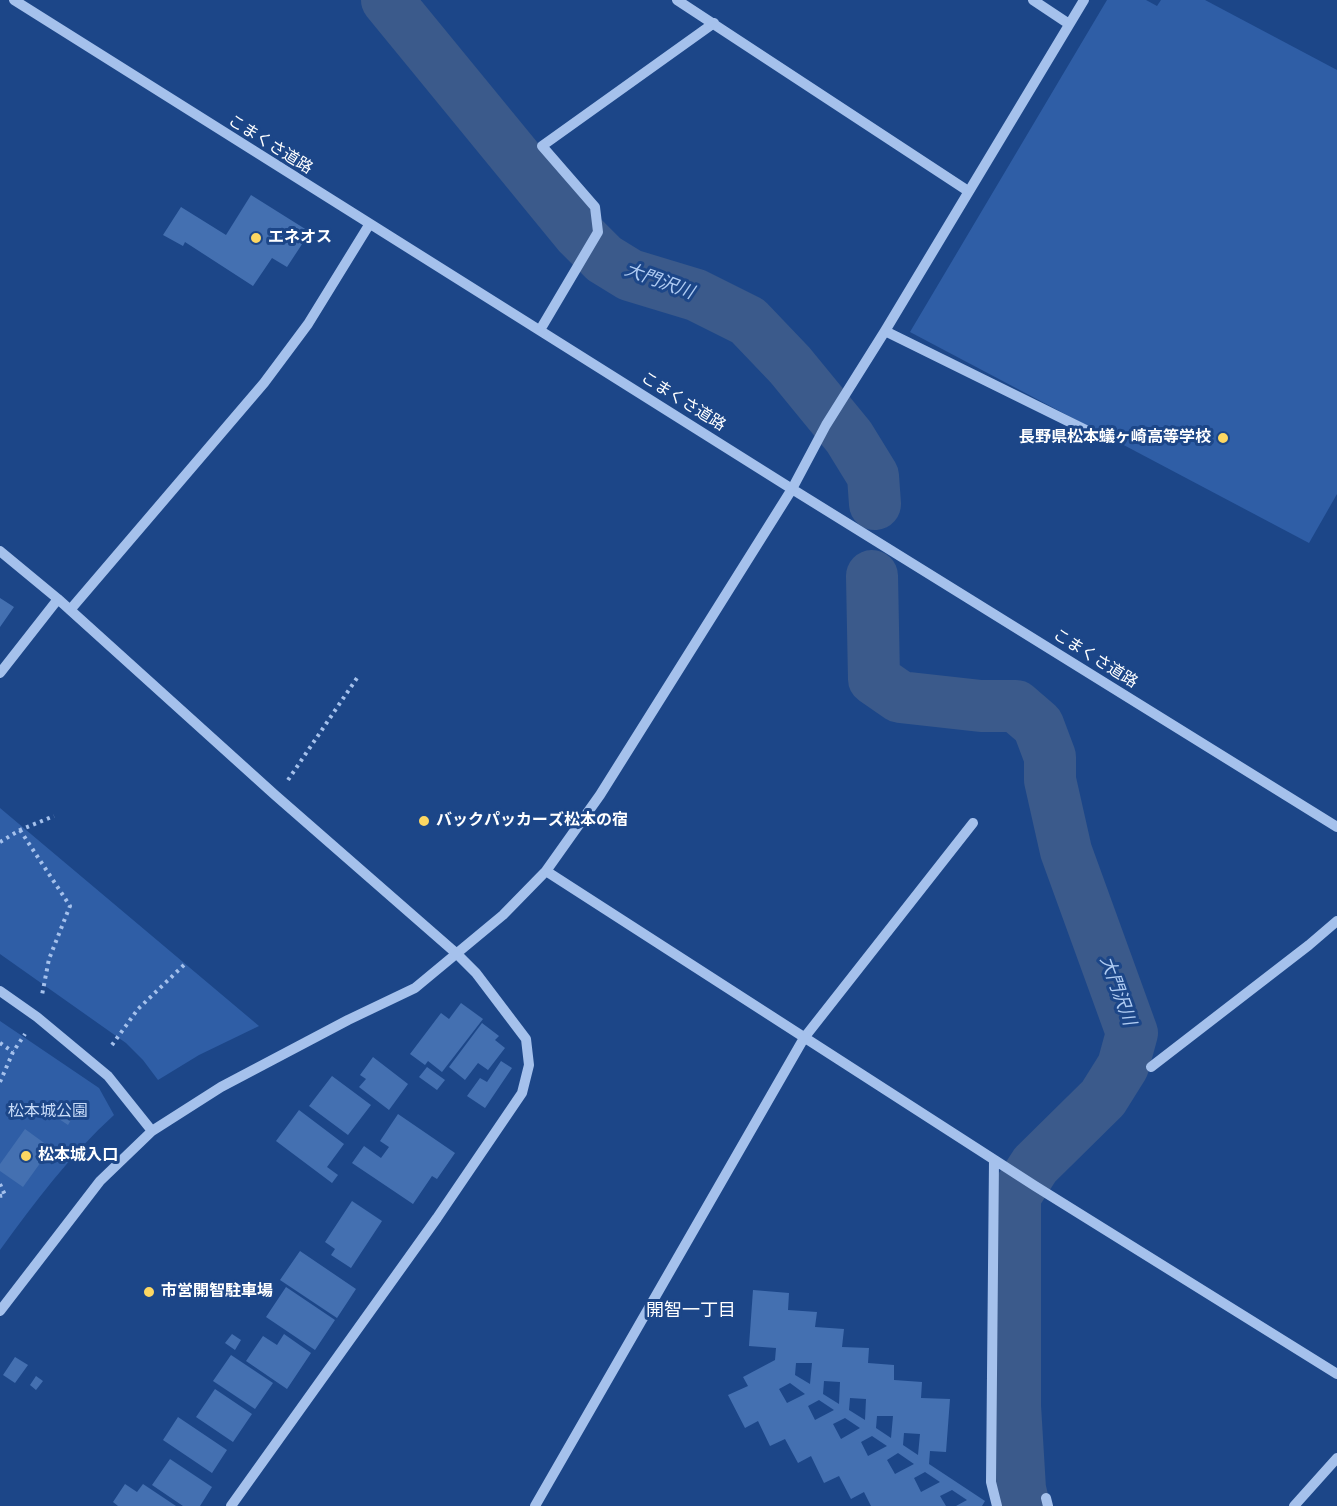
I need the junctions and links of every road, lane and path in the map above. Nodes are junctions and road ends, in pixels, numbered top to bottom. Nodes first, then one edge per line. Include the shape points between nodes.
1 (14, 0) edge
2 (677, 0) edge
3 (1034, 0) edge
4 (1084, 0) edge
5 (714, 23) junction
6 (1069, 24) junction
7 (968, 191) junction
8 (369, 225) junction
9 (540, 330) junction
10 (885, 331) junction
11 (1098, 436) dead end
12 (792, 489) junction
13 (0, 551) edge
14 (58, 599) junction
15 (70, 610) junction
16 (0, 673) edge
17 (359, 675) dead end
18 (288, 781) dead end
19 (54, 816) dead end
20 (973, 823) dead end
21 (1337, 826) edge
22 (20, 830) junction
23 (0, 842) edge
24 (546, 871) junction
25 (1337, 921) edge
26 (457, 954) junction
27 (186, 963) dead end
28 (0, 991) edge
29 (42, 995) dead end
30 (26, 1034) dead end
31 (804, 1038) junction
32 (0, 1043) edge
33 (112, 1045) dead end
34 (13, 1052) junction
35 (1151, 1067) dead end
36 (0, 1082) edge
37 (152, 1131) junction
38 (994, 1160) junction
39 (0, 1184) edge
40 (0, 1196) edge
41 (0, 1311) edge
42 (1337, 1374) edge
43 (1337, 1458) edge
44 (231, 1506) edge
45 (535, 1506) edge
46 (997, 1506) edge
47 (1294, 1506) edge

1 - 8 street, こまくさ道路
2 - 5 street
3 - 6 street
4 - 6 street
5 - 7 street
5 - 9 street via 542,146 595,207 598,232
6 - 7 street
7 - 10 street
8 - 9 street, こまくさ道路
8 - 15 street via 308,324 264,383
9 - 12 street, こまくさ道路
10 - 11 street
10 - 12 street via 826,425
12 - 21 street, こまくさ道路
12 - 24 street via 600,795
13 - 14 street
14 - 15 street
14 - 16 street
15 - 26 street
17 - 18 path
19 - 22 path
20 - 31 street
22 - 23 path
22 - 29 path via 70,906 49,959
24 - 26 street
24 - 31 street
25 - 35 street
26 - 37 street via 415,988 221,1087
26 - 44 street via 526,1039 529,1065 522,1093
27 - 33 path via 138,1010
28 - 37 street via 38,1017 108,1076
30 - 34 path
31 - 38 street
31 - 45 street
32 - 34 path
34 - 36 path
37 - 41 street via 100,1181
38 - 42 street
38 - 46 street via 992,1482
39 - 40 path via 5,1195
43 - 47 street

